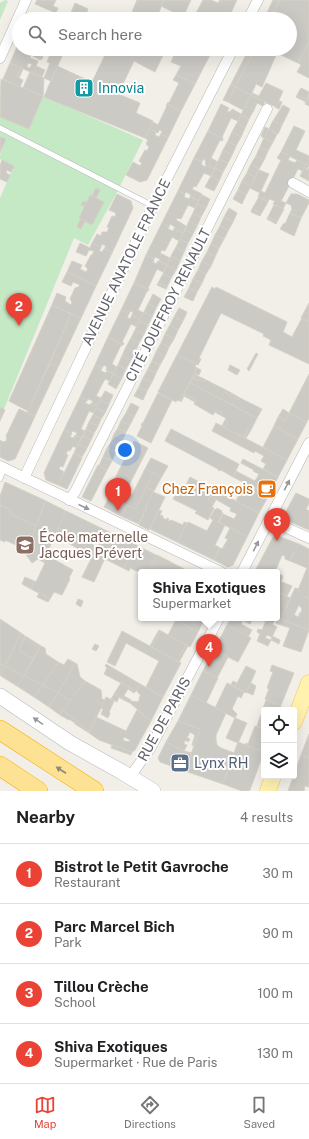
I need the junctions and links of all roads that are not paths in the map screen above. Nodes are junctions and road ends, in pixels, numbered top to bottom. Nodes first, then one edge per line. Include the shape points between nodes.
1 (26, 0) edge
2 (258, 0) edge
3 (21, 12) edge
4 (252, 12) edge
5 (12, 31) edge
6 (229, 56) edge
7 (0, 58) edge
8 (267, 109) dead end
9 (0, 128) edge
10 (293, 183) dead end
11 (309, 192) edge
12 (153, 206) junction
13 (309, 443) edge
14 (2, 467) edge
15 (24, 478) junction
16 (0, 479) edge
17 (69, 500) junction
18 (269, 520) junction
19 (309, 538) edge
20 (215, 569) edge
21 (244, 569) edge
22 (216, 621) edge
23 (309, 683) edge
24 (0, 696) edge
25 (297, 714) edge
26 (0, 730) edge
27 (0, 766) edge
28 (130, 777) junction
29 (272, 779) edge
30 (38, 791) edge
31 (94, 791) edge
32 (153, 791) edge
33 (268, 791) edge

1 - 3 street
2 - 4 street
5 - 7 street
6 - 12 street, AVENUE ANATOLE FRANCE
8 - 17 street, CITÉ JOUFFROY RENAULT
9 - 12 lane
10 - 11 street
12 - 15 street, AVENUE ANATOLE FRANCE
18 -> 13 street
14 - 15 street
14 - 16 lane
15 - 17 street
17 -> 20 street
18 - 19 street
21 -> 18 street
22 - 28 street, RUE DE PARIS via 151,747
23 - 25 main road
28 -> 24 main road via 70,743
31 -> 26 highway
27 - 30 highway
28 - 32 main road
29 - 33 main road

